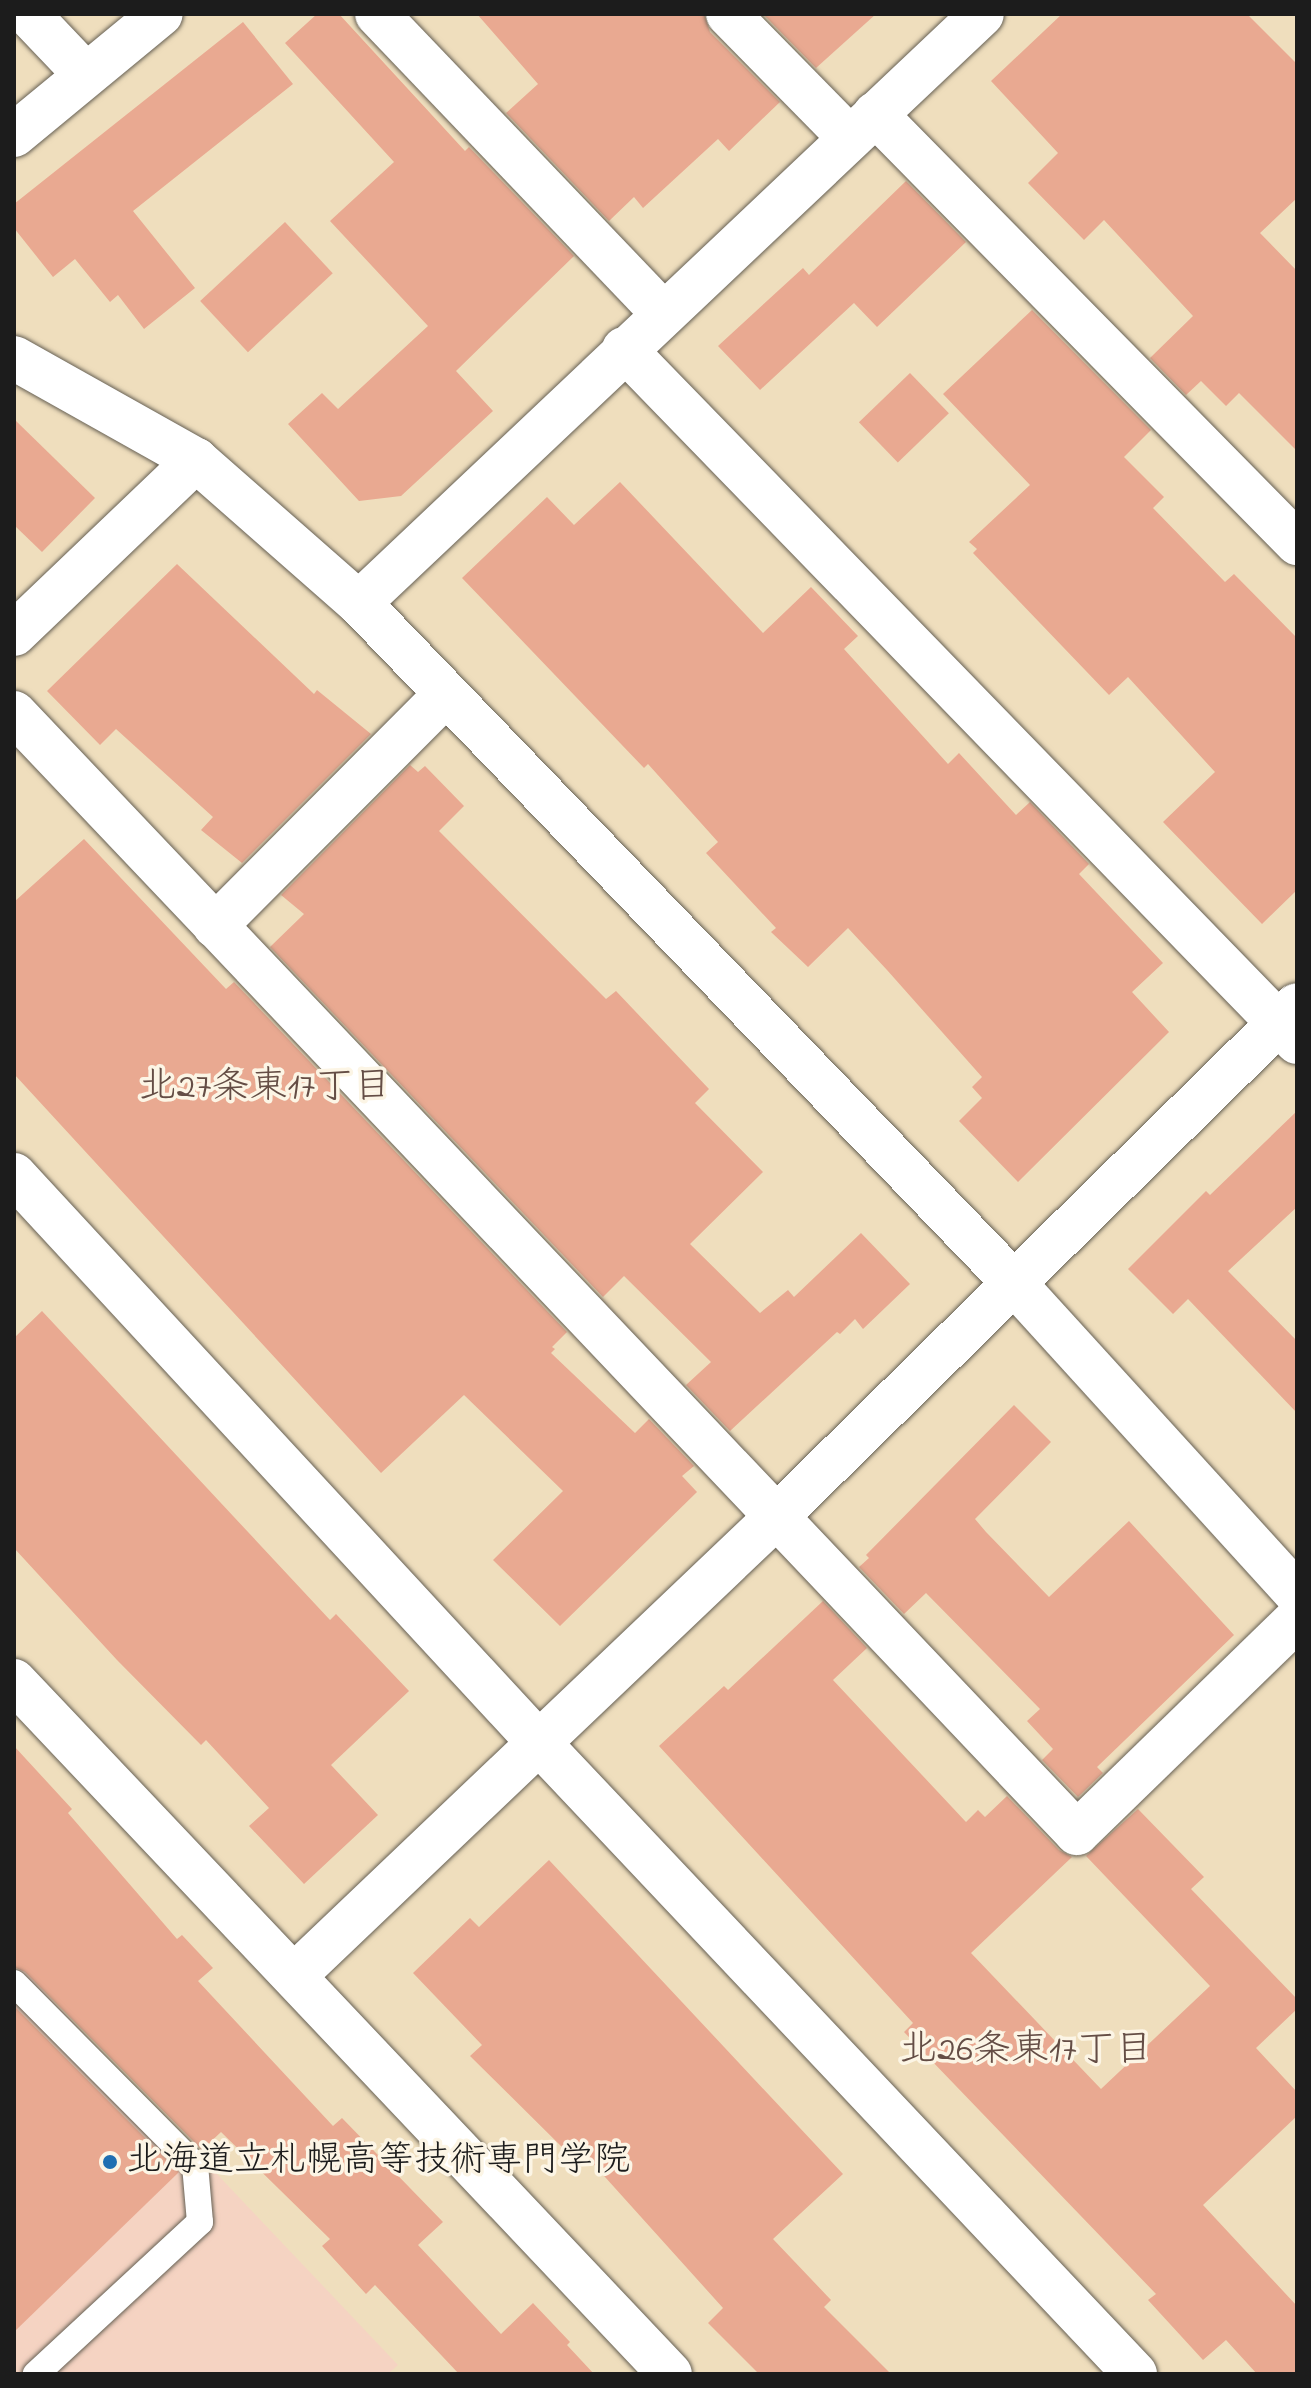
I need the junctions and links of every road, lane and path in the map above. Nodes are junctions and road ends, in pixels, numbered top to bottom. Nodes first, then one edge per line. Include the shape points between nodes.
1 (28, 14) edge
2 (161, 14) edge
3 (377, 14) edge
4 (728, 14) edge
5 (982, 14) edge
6 (86, 75) junction
7 (862, 126) junction
8 (14, 135) edge
9 (663, 313) junction
10 (624, 349) junction
11 (14, 358) edge
12 (196, 460) junction
13 (1297, 543) edge
14 (359, 603) junction
15 (14, 634) edge
16 (446, 694) junction
17 (14, 713) edge
18 (215, 926) junction
19 (1291, 1023) edge
20 (14, 1175) edge
21 (1014, 1283) junction
22 (776, 1517) junction
23 (1297, 1594) edge
24 (1297, 1619) edge
25 (14, 1681) edge
26 (539, 1743) junction
27 (294, 1976) junction
28 (14, 1983) edge
29 (36, 2374) edge
30 (670, 2374) edge
31 (1135, 2374) edge

1 - 6 street
2 - 6 street
3 - 9 street
4 - 7 street
5 - 7 street
6 - 8 street
7 - 9 street
7 - 13 street
9 - 10 street
10 - 14 street
10 - 19 street
11 - 12 street
12 - 14 street
12 - 15 street
14 - 16 street
16 - 18 street
16 - 21 street
17 - 18 street
18 - 22 street
19 - 21 street
20 - 26 street
21 - 22 street
21 - 23 street
22 - 24 street via 1077,1833
22 - 26 street
25 - 27 street
26 - 27 street
26 - 31 street
27 - 30 street
28 - 29 lane via 195,2165 200,2222

